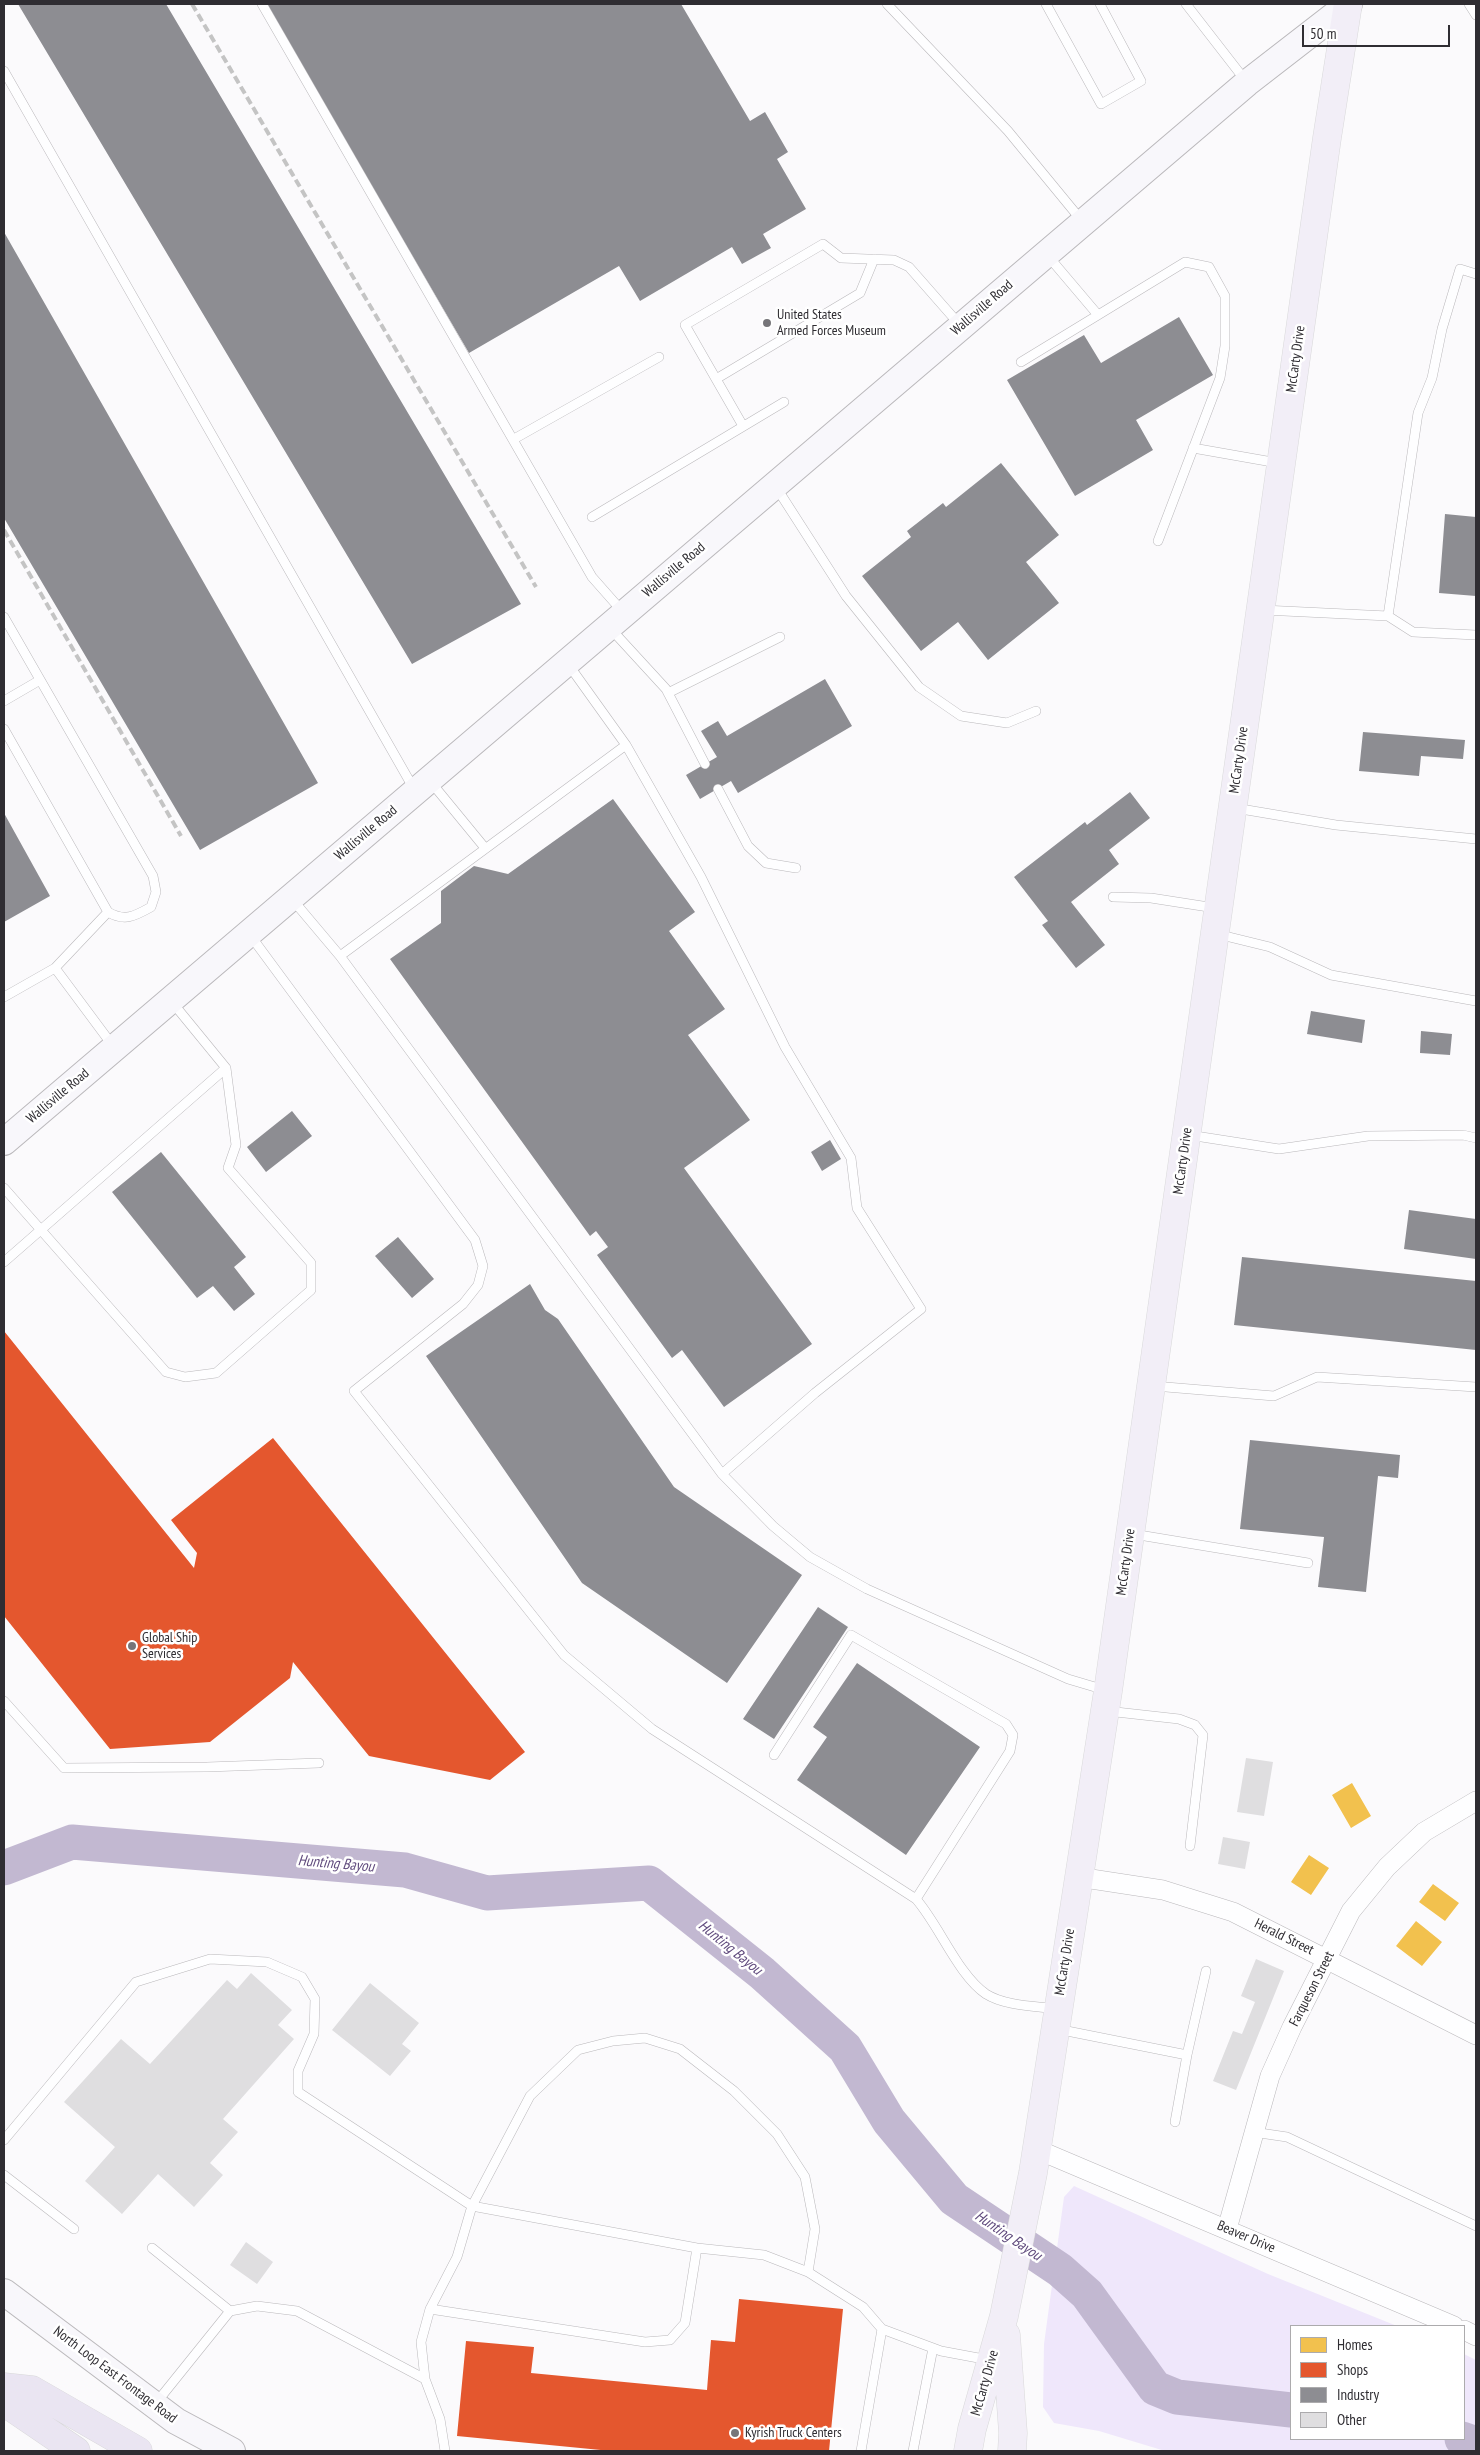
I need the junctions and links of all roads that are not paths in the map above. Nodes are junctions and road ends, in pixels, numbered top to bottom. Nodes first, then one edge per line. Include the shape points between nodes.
1 (262, 4) edge
2 (887, 4) edge
3 (1046, 4) edge
4 (1100, 4) edge
5 (1186, 4) edge
6 (1348, 4) edge
7 (1469, 4) edge
8 (1476, 15) edge
9 (4, 71) edge
10 (1247, 83) junction
11 (1083, 222) junction
12 (1046, 254) junction
13 (874, 259) junction
14 (1476, 274) edge
15 (1098, 315) junction
16 (961, 326) junction
17 (659, 357) dead end
18 (1021, 362) dead end
19 (716, 379) junction
20 (784, 402) dead end
21 (743, 426) junction
22 (514, 439) junction
23 (1193, 448) junction
24 (1281, 464) junction
25 (774, 485) junction
26 (592, 517) dead end
27 (1158, 541) dead end
28 (1260, 610) junction
29 (1388, 616) junction
30 (4, 617) edge
31 (616, 620) junction
32 (1476, 635) edge
33 (780, 637) dead end
34 (567, 662) junction
35 (40, 680) junction
36 (668, 693) junction
37 (4, 701) edge
38 (1036, 711) dead end
39 (4, 729) edge
40 (626, 745) junction
41 (705, 764) dead end
42 (422, 785) junction
43 (718, 789) dead end
44 (1232, 807) junction
45 (1476, 839) edge
46 (485, 848) junction
47 (796, 868) dead end
48 (1113, 896) dead end
49 (291, 897) junction
50 (108, 912) junction
51 (1216, 921) junction
52 (248, 933) junction
53 (340, 956) junction
54 (55, 968) junction
55 (4, 997) edge
56 (170, 1000) junction
57 (1476, 1002) edge
58 (114, 1048) junction
59 (226, 1068) junction
60 (1186, 1135) junction
61 (1476, 1138) edge
62 (4, 1142) edge
63 (4, 1188) edge
64 (40, 1230) junction
65 (4, 1262) edge
66 (1151, 1385) junction
67 (1476, 1387) edge
68 (722, 1474) junction
69 (1130, 1533) junction
70 (1308, 1563) dead end
71 (4, 1701) edge
72 (1106, 1701) junction
73 (774, 1755) dead end
74 (319, 1763) dead end
75 (1476, 1801) edge
76 (1190, 1846) dead end
77 (1078, 1878) junction
78 (916, 1899) junction
79 (1328, 1958) junction
80 (1206, 1971) dead end
81 (1056, 2019) junction
82 (1476, 2035) edge
83 (1186, 2055) junction
84 (1175, 2122) dead end
85 (1253, 2132) junction
86 (4, 2140) edge
87 (1035, 2161) junction
88 (4, 2175) edge
89 (472, 2206) junction
90 (1476, 2226) edge
91 (74, 2229) dead end
92 (1227, 2229) junction
93 (152, 2248) dead end
94 (697, 2248) junction
95 (808, 2272) junction
96 (4, 2292) edge
97 (430, 2309) junction
98 (230, 2310) junction
99 (1004, 2316) junction
100 (1452, 2325) edge
101 (882, 2329) junction
102 (933, 2348) junction
103 (992, 2360) junction
104 (426, 2379) junction
105 (4, 2387) edge
106 (4, 2402) edge
107 (155, 2405) junction
108 (76, 2451) edge
109 (138, 2451) edge
110 (232, 2451) edge
111 (445, 2451) edge
112 (861, 2451) edge
113 (913, 2451) edge
114 (968, 2451) edge
115 (1012, 2451) edge

1 - 22 lane
2 - 11 lane via 1008,131
3 - 4 lane via 1101,104 1142,81
5 - 10 lane
6 - 10 main road, Wallisville Road
6 - 24 main road, McCarty Drive
7 - 8 lane
9 - 42 lane
10 - 11 main road, Wallisville Road
11 - 12 main road, Wallisville Road
12 - 15 lane
12 - 16 main road, Wallisville Road
13 - 16 lane via 894,260 909,268
13 - 19 lane via 860,294
13 - 19 lane via 841,258 823,244 684,325
14 - 29 lane via 1460,269 1442,329 1432,378 1418,413
15 - 18 lane
15 - 23 lane via 1185,262 1209,267 1224,296 1225,346 1220,378
16 - 25 main road, Wallisville Road
17 - 22 lane
19 - 21 lane
20 - 21 lane
21 - 26 lane
22 - 31 lane
23 - 24 lane
23 - 27 lane
24 - 28 main road, McCarty Drive
25 - 31 main road, Wallisville Road
25 - 38 lane via 846,596 919,687 961,716 1007,724
28 - 29 lane
28 - 44 main road, McCarty Drive
29 - 32 lane via 1413,632
30 - 35 lane
31 - 34 main road, Wallisville Road
31 - 36 lane
33 - 36 lane
34 - 40 lane
34 - 42 main road, Wallisville Road
35 - 37 lane
35 - 50 lane via 153,876 156,892 151,907 135,916 118,918
36 - 41 lane
39 - 50 lane
40 - 46 lane
40 - 68 lane via 701,877 785,1047 851,1158 857,1208 921,1309 815,1393
42 - 46 lane
42 - 49 main road, Wallisville Road
43 - 47 lane via 748,846 766,863
44 - 45 lane via 1336,825
44 - 51 main road, McCarty Drive
46 - 53 lane
48 - 51 lane via 1151,898
49 - 52 main road, Wallisville Road
49 - 53 lane
50 - 54 lane
51 - 57 lane via 1331,975
51 - 60 main road, McCarty Drive
52 - 56 main road, Wallisville Road
52 - 78 lane via 475,1240 483,1266 478,1285 463,1304 354,1392 564,1656 652,1730
53 - 68 lane
54 - 55 lane
54 - 58 lane
56 - 58 main road, Wallisville Road
56 - 59 lane
58 - 62 main road, Wallisville Road
59 - 64 lane
59 - 64 lane via 236,1145 228,1168 311,1263 311,1290 216,1373 185,1377 166,1372
60 - 61 lane via 1279,1149 1368,1136 1463,1135
60 - 66 main road, McCarty Drive
63 - 64 lane
64 - 65 lane
66 - 67 lane via 1274,1396 1317,1377
66 - 69 main road, McCarty Drive
68 - 72 lane via 810,1557 867,1590 1068,1679
69 - 70 lane
69 - 72 main road, McCarty Drive
71 - 74 lane via 64,1768 207,1768
72 - 76 lane via 1178,1719 1195,1725 1203,1735
72 - 77 main road, McCarty Drive
73 - 78 lane via 851,1635 1006,1724 1013,1735 1010,1751
75 - 79 street, Farqueson Street via 1424,1832 1386,1867 1351,1911
77 - 79 street, Herald Street via 1162,1890 1233,1912
77 - 81 main road, McCarty Drive
78 - 81 lane via 973,1981 986,1994
79 - 82 street, Herald Street
79 - 85 street, Farqueson Street via 1270,2076
80 - 83 lane
81 - 83 lane
81 - 87 main road, McCarty Drive
83 - 84 lane
85 - 90 lane via 1287,2137
85 - 92 street, Farqueson Street
86 - 89 lane via 136,1982 210,1959 267,1962 302,1977 315,1999 314,2034 298,2071 298,2092
87 - 92 street, Beaver Drive
87 - 99 main road, McCarty Drive
88 - 91 lane
89 - 94 lane
89 - 95 lane via 530,2096 578,2050 613,2041 645,2038 680,2049 734,2091 777,2134 805,2177 815,2229
89 - 97 lane via 457,2257
92 - 100 street, Beaver Drive
93 - 98 lane
94 - 95 lane via 764,2255
94 - 97 lane via 685,2323 670,2340 645,2342
95 - 101 lane via 863,2307
96 - 107 main road, North Loop East Frontage Road
97 - 104 lane via 420,2342
98 - 104 lane via 257,2306 297,2311
98 - 107 lane
99 - 103 main road, McCarty Drive
99 - 115 main road, McCarty Drive
101 - 102 lane
101 - 112 lane
102 - 103 lane
102 - 113 lane
103 - 114 main road, McCarty Drive
104 - 111 lane via 440,2419
105 - 109 highway via 32,2390
106 - 108 highway
107 - 110 main road, North Loop East Frontage Road via 176,2421

